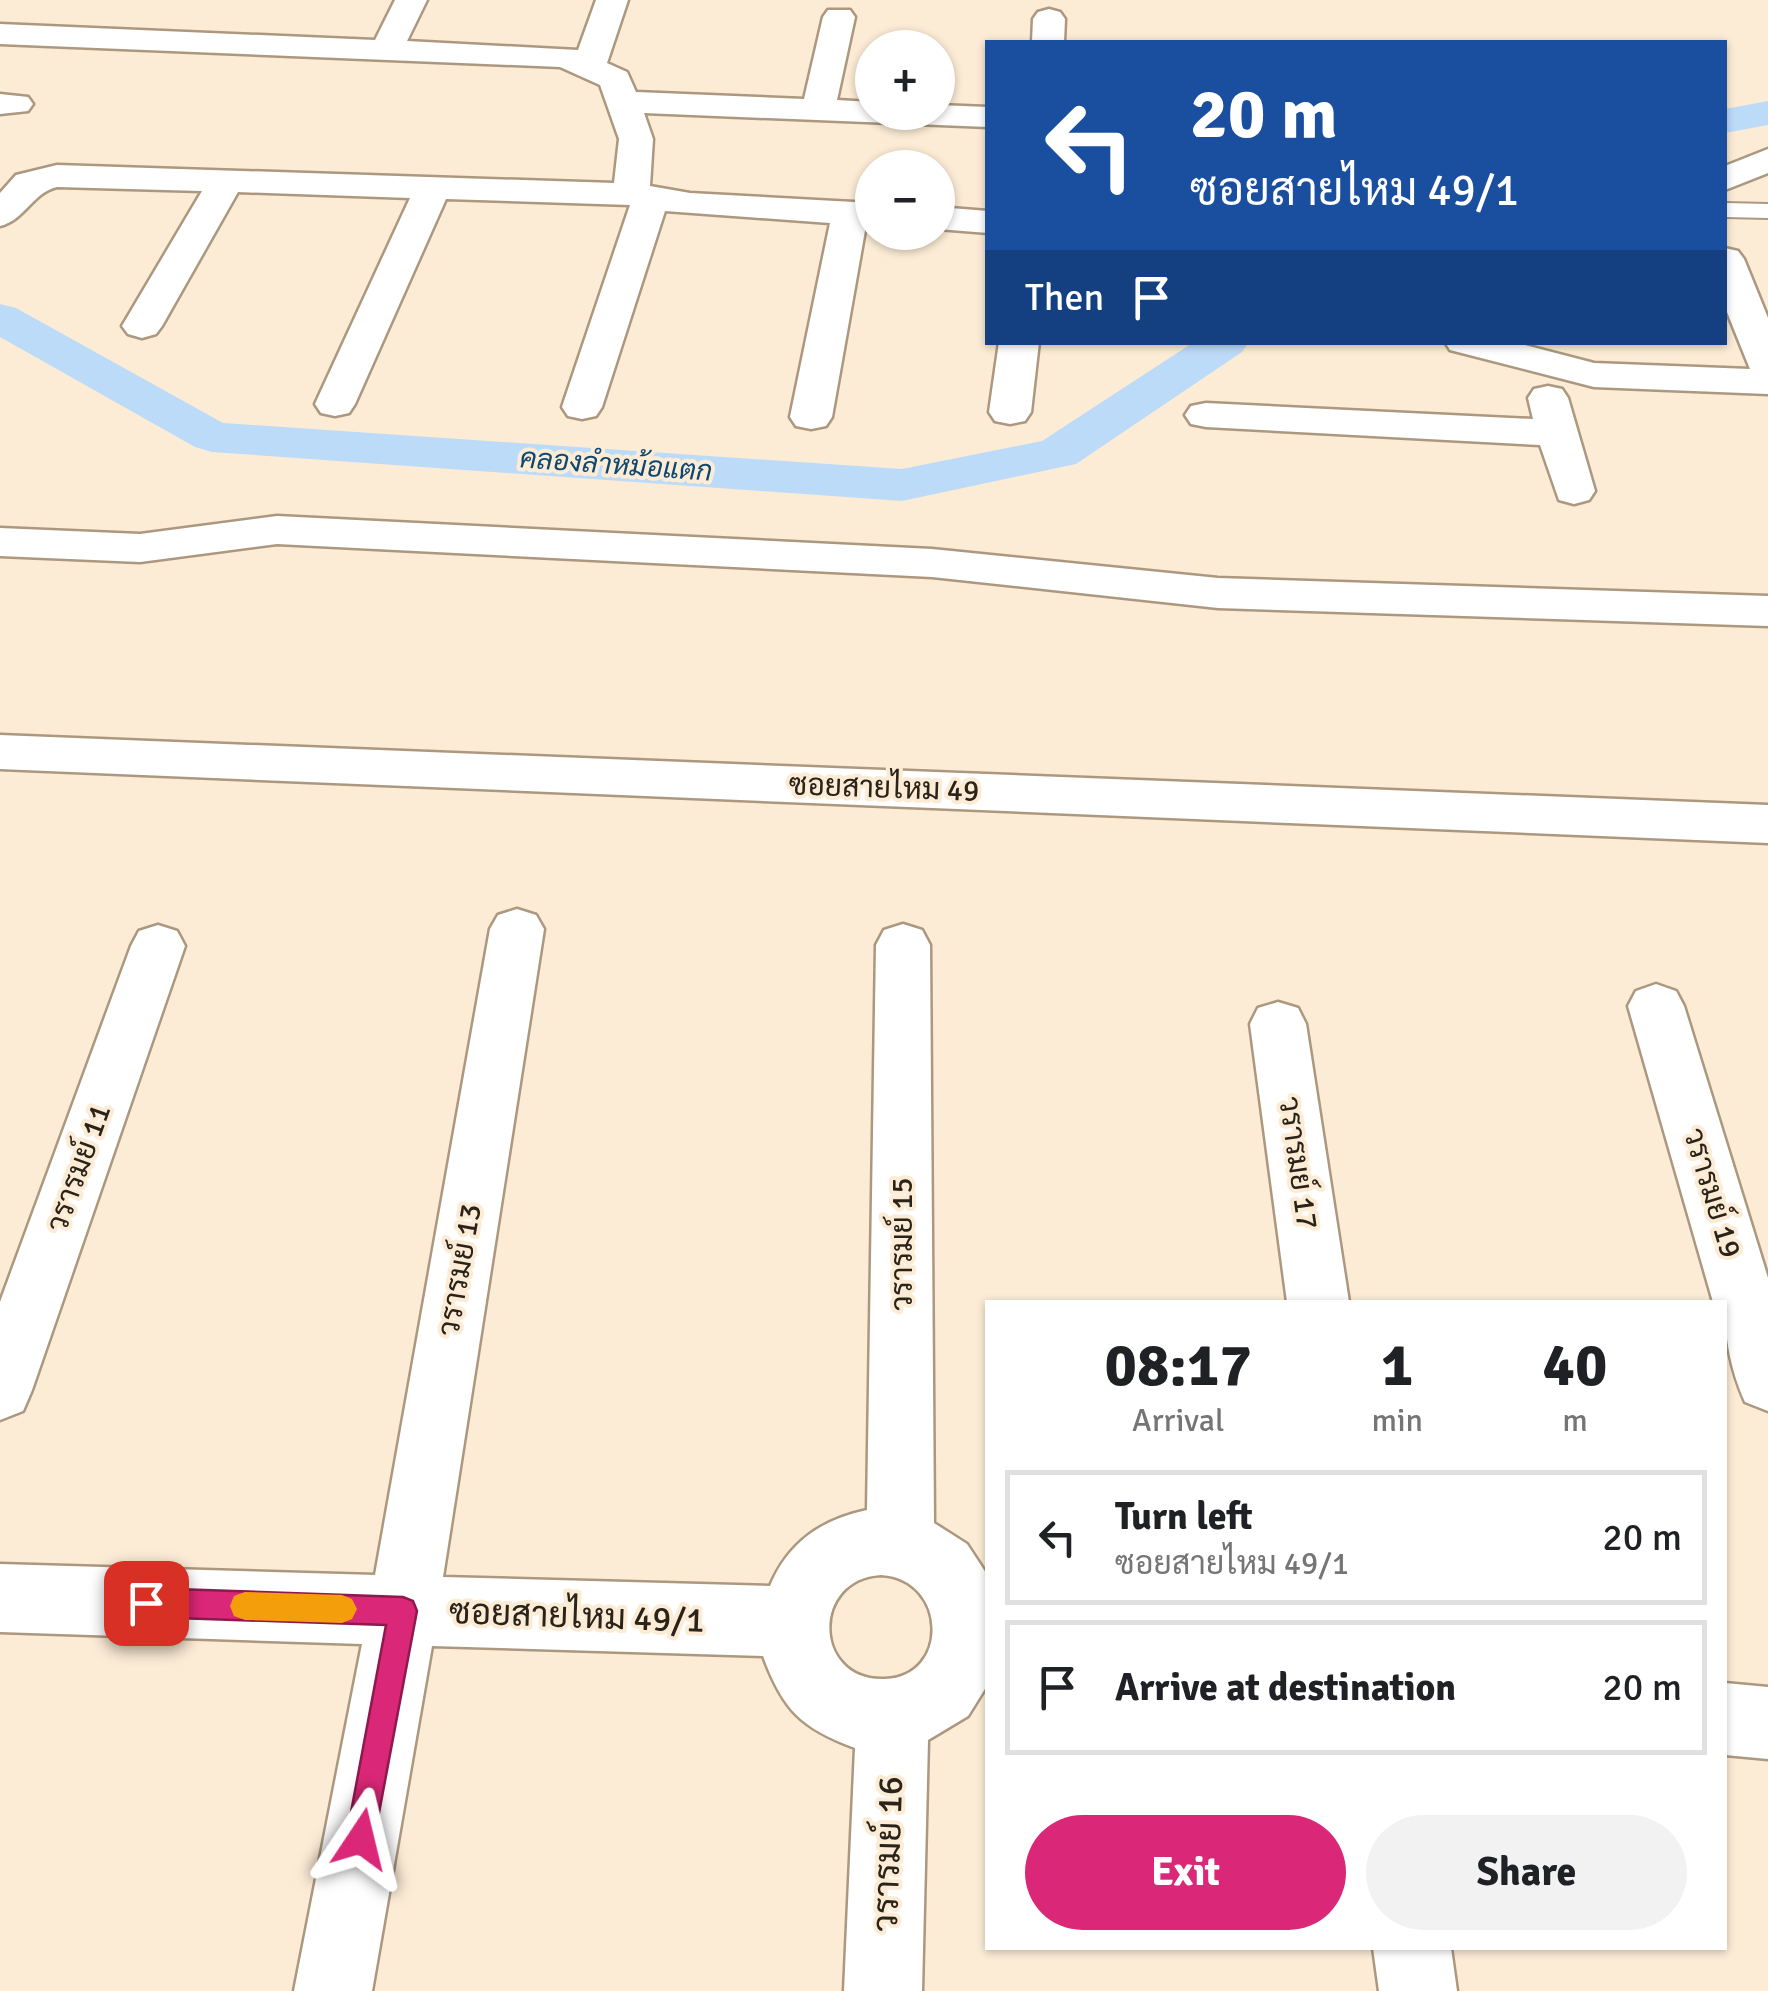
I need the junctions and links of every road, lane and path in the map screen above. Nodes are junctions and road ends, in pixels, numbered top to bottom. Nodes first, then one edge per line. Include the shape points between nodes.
1 (411, 0) edge
2 (612, 0) edge
3 (839, 17) dead end
4 (0, 34) edge
5 (386, 50) junction
6 (589, 68) junction
7 (622, 102) junction
8 (818, 110) junction
9 (855, 111) edge
10 (955, 116) edge
11 (985, 117) edge
12 (1768, 160) edge
13 (1727, 177) edge
14 (225, 183) junction
15 (432, 189) junction
16 (641, 197) junction
17 (1727, 210) edge
18 (1768, 211) edge
19 (855, 212) edge
20 (0, 216) edge
21 (955, 219) edge
22 (985, 222) edge
23 (855, 242) edge
24 (1727, 264) edge
25 (142, 326) dead end
26 (1018, 345) edge
27 (1485, 345) edge
28 (1535, 352) edge
29 (1768, 366) edge
30 (1768, 382) edge
31 (335, 404) dead end
32 (582, 407) dead end
33 (1010, 412) dead end
34 (1206, 415) dead end
35 (812, 417) dead end
36 (1558, 433) junction
37 (1574, 491) dead end
38 (0, 542) edge
39 (1768, 611) edge
40 (0, 752) edge
41 (1768, 824) edge
42 (517, 930) dead end
43 (903, 945) dead end
44 (158, 946) dead end
45 (1656, 1006) dead end
46 (1278, 1024) dead end
47 (1318, 1300) edge
48 (1768, 1381) edge
49 (0, 1390) edge
50 (900, 1544) junction
51 (0, 1598) edge
52 (403, 1611) junction
53 (794, 1622) junction
54 (978, 1631) edge
55 (892, 1717) junction
56 (1727, 1719) edge
57 (1768, 1722) edge
58 (1412, 1950) edge
59 (334, 1991) edge
60 (884, 1991) edge
61 (1418, 1991) edge

1 - 5 street
2 - 6 street
3 - 8 street
4 - 5 street via 183,27
5 - 6 street via 566,57
6 - 7 street via 614,78
7 - 8 street
7 - 16 street via 636,139
8 - 9 street
10 - 11 street
12 - 13 street
14 - 15 street
14 - 20 street via 57,176 28,183
14 - 25 street
15 - 16 street
15 - 31 street
16 - 19 street
16 - 32 street
17 - 18 lane
21 - 22 street
23 - 35 street
24 - 29 street
26 - 33 street
27 - 28 street
28 - 30 street via 1594,375
28 - 36 street
34 - 36 street
36 - 37 street
38 - 39 street via 140,548 277,530 932,563 1218,593
40 - 41 street, ซอยสายไหม 49
42 - 52 street, วรารมย์ 13
43 - 50 street, วรารมย์ 15
44 - 49 street, วรารมย์ 11
45 - 48 street, วรารมย์ 19
46 - 47 street, วรารมย์ 17
50 - 53 street via 842,1550 802,1593
50 - 54 street via 927,1554 950,1574
51 - 52 street, ซอยสายไหม 49/1
52 - 53 street, ซอยสายไหม 49/1
52 - 59 street, วรารมย์ 13
53 - 55 street via 810,1681 862,1715
54 - 55 street via 946,1688 922,1707
55 - 60 street, วรารมย์ 16
56 - 57 street
58 - 61 street

